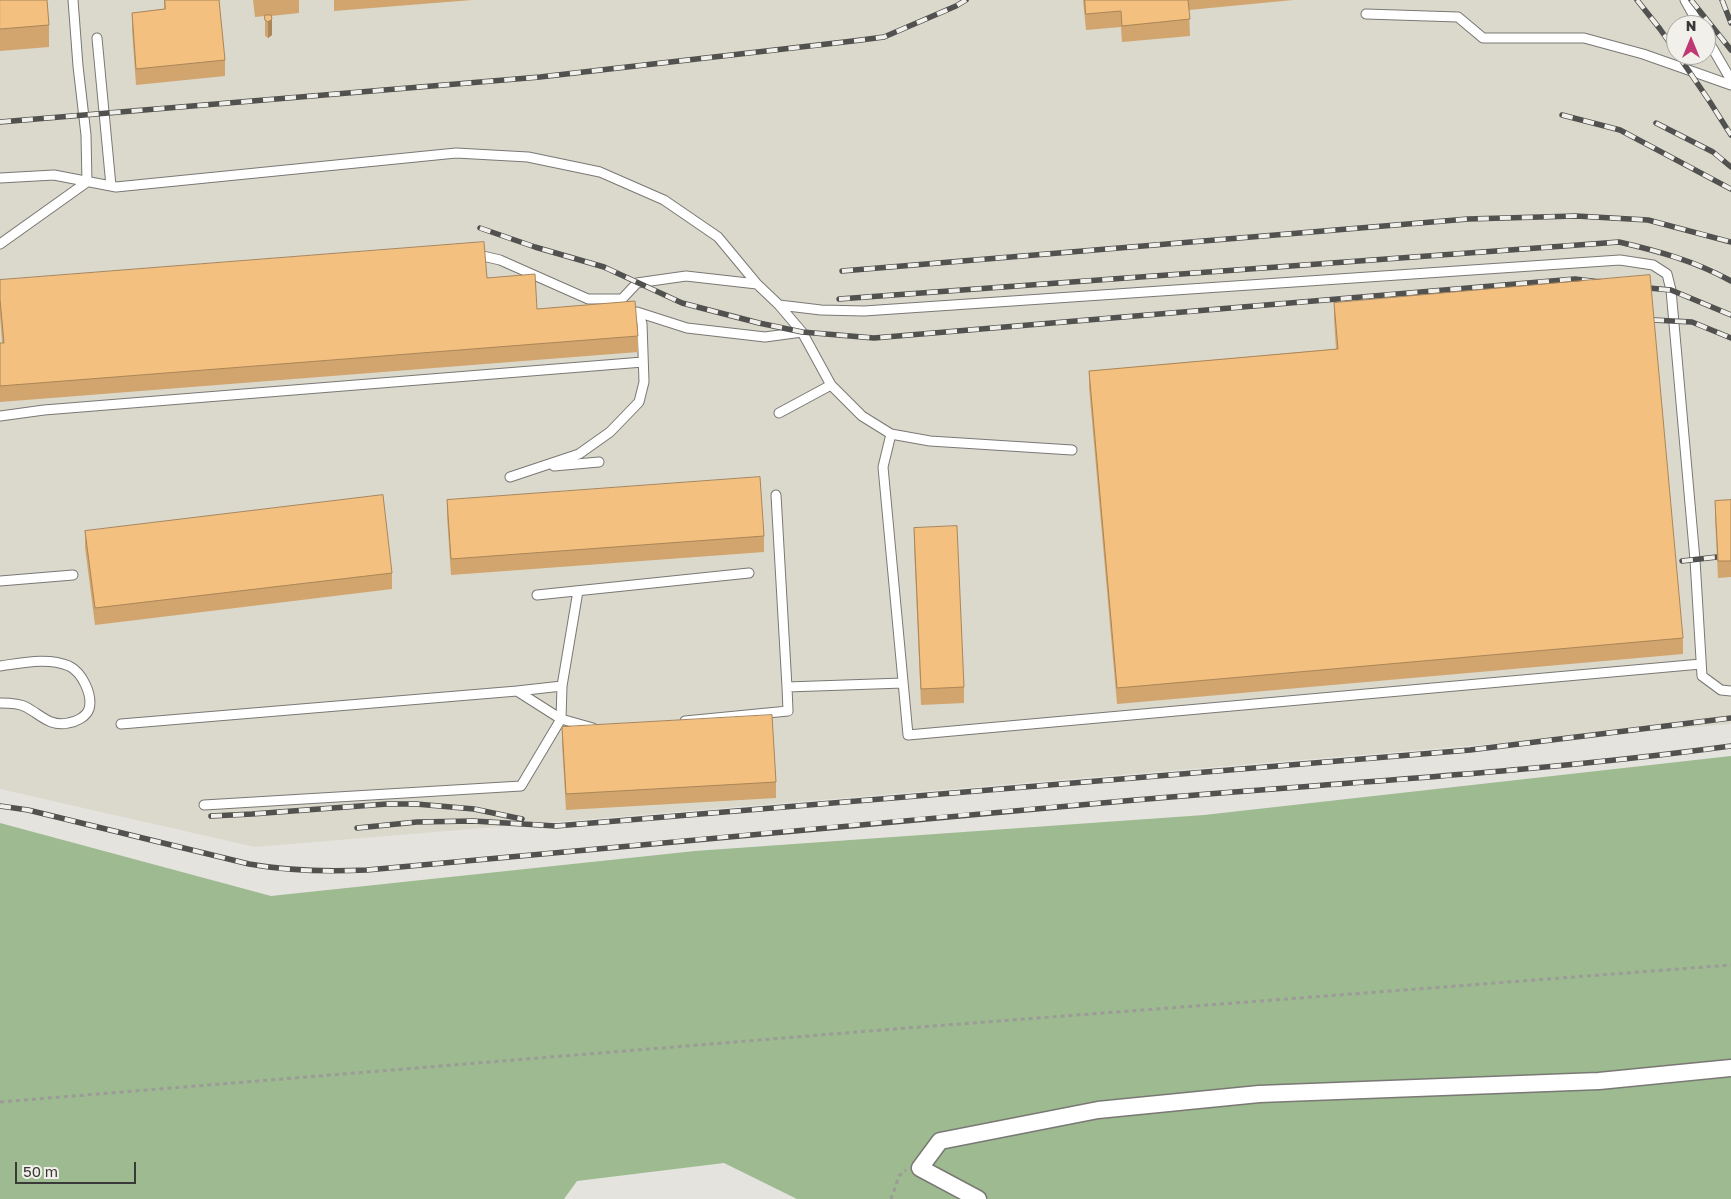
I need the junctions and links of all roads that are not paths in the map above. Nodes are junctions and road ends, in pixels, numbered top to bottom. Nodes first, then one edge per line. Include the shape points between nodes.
1 (73, 0) edge
2 (1684, 0) edge
3 (1366, 14) dead end
4 (1693, 15) edge
5 (98, 38) dead end
6 (1716, 54) edge
7 (1731, 80) edge
8 (1731, 85) edge
9 (0, 178) edge
10 (87, 182) junction
11 (111, 186) junction
12 (0, 244) edge
13 (460, 254) edge
14 (757, 284) junction
15 (622, 299) junction
16 (779, 305) junction
17 (639, 314) junction
18 (802, 332) junction
19 (643, 362) junction
20 (831, 385) junction
21 (779, 413) dead end
22 (0, 416) edge
23 (891, 434) junction
24 (1072, 450) dead end
25 (598, 462) dead end
26 (539, 467) junction
27 (510, 477) dead end
28 (776, 495) dead end
29 (749, 573) dead end
30 (73, 575) dead end
31 (0, 581) edge
32 (578, 591) junction
33 (537, 595) dead end
34 (1702, 664) junction
35 (0, 666) edge
36 (903, 683) junction
37 (562, 686) junction
38 (787, 688) junction
39 (1731, 691) edge
40 (517, 692) junction
41 (0, 703) edge
42 (561, 719) junction
43 (679, 722) edge
44 (121, 724) dead end
45 (602, 728) edge
46 (204, 804) dead end
47 (1731, 1068) edge
48 (978, 1199) edge

1 - 10 lane via 86,135
2 - 4 lane
3 - 8 lane via 1458,17 1483,38 1584,38 1643,54
5 - 11 lane
6 - 7 lane
9 - 10 lane via 54,174
10 - 11 lane
10 - 12 lane
11 - 14 lane via 456,153 528,157 600,172 664,200 718,237
13 - 15 lane via 500,260 588,299
14 - 15 lane via 686,276 638,283
14 - 16 lane
15 - 17 lane
16 - 18 lane
16 - 34 lane via 864,311 1620,260 1654,266 1667,274 1671,290
17 - 18 lane via 688,328 765,337
17 - 19 lane
18 - 20 lane
19 - 22 lane
19 - 26 lane via 644,382 639,402 610,432 579,454
20 - 21 lane
20 - 23 lane via 862,416
23 - 24 lane via 930,441
23 - 36 lane via 882,467
25 - 26 lane
26 - 27 lane
28 - 38 lane
29 - 32 lane
30 - 31 lane
32 - 33 lane
32 - 37 lane
34 - 36 lane via 908,735
34 - 39 lane via 1702,676 1721,690
35 - 41 lane via 45,661 71,667 82,678 89,695 89,709 82,718 67,724 53,724 26,707
36 - 38 lane
37 - 40 lane
37 - 42 lane
38 - 43 lane via 788,711
40 - 42 lane
40 - 44 lane
42 - 45 lane via 589,728
42 - 46 lane via 521,786
47 - 48 street via 1599,1081 1259,1094 1098,1110 940,1141 920,1168

